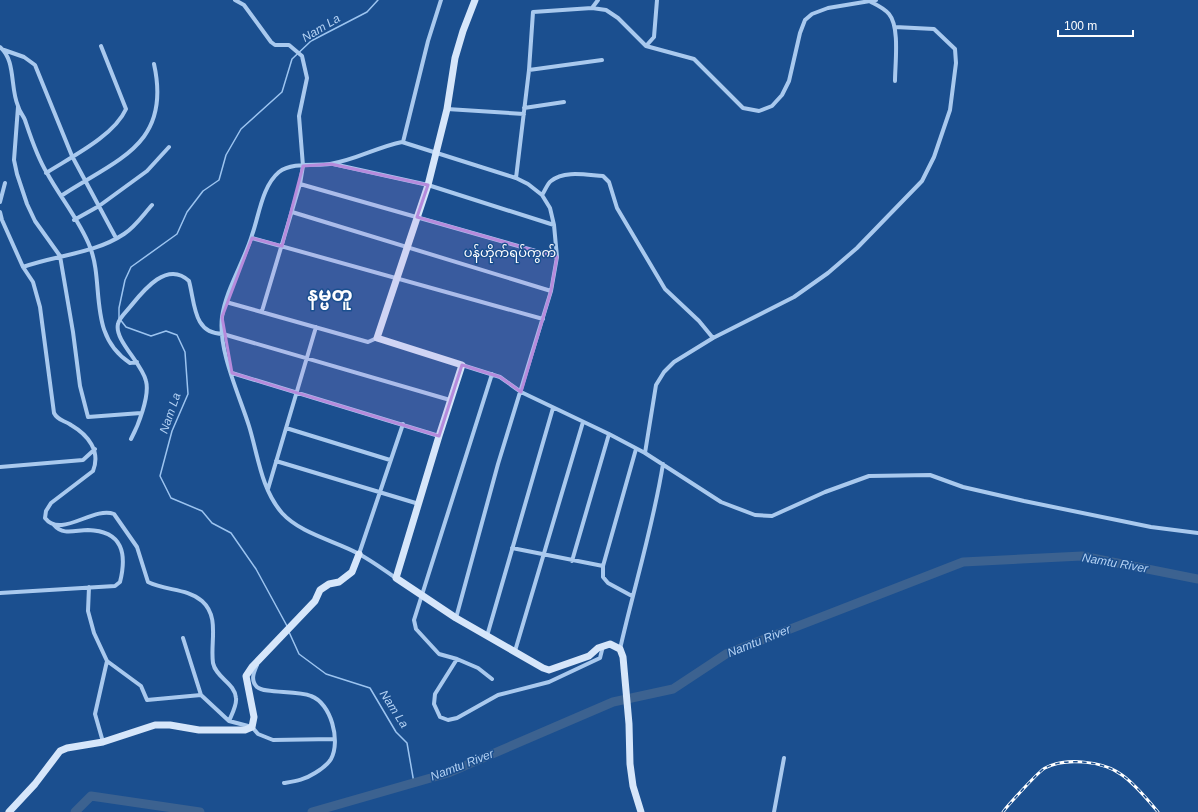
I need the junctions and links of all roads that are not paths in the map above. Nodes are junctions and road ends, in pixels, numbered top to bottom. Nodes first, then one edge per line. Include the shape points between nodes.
1 (235, 0) edge
2 (441, 0) edge
3 (475, 0) edge
4 (598, 0) edge
5 (658, 0) edge
6 (876, 0) edge
7 (871, 2) junction
8 (592, 8) junction
9 (895, 27) junction
10 (101, 46) dead end
11 (646, 46) junction
12 (0, 47) edge
13 (4, 50) junction
14 (602, 60) dead end
15 (154, 64) dead end
16 (529, 70) junction
17 (895, 81) dead end
18 (564, 102) dead end
19 (18, 107) junction
20 (524, 108) junction
21 (447, 109) junction
22 (524, 114) junction
23 (403, 142) junction
24 (169, 147) dead end
25 (437, 153) junction
26 (72, 156) junction
27 (331, 164) junction
28 (303, 166) junction
29 (46, 172) junction
30 (516, 178) junction
31 (84, 181) junction
32 (5, 183) dead end
33 (300, 184) junction
34 (428, 185) junction
35 (542, 195) junction
36 (61, 196) junction
37 (0, 202) edge
38 (152, 205) dead end
39 (99, 206) junction
40 (0, 212) edge
41 (292, 212) junction
42 (417, 217) junction
43 (74, 220) junction
44 (554, 225) junction
45 (116, 238) junction
46 (252, 238) junction
47 (282, 246) junction
48 (408, 247) junction
49 (90, 249) junction
50 (60, 256) junction
51 (557, 256) junction
52 (23, 267) junction
53 (398, 278) junction
54 (551, 291) junction
55 (226, 302) junction
56 (262, 311) junction
57 (543, 319) junction
58 (316, 327) junction
59 (223, 334) junction
60 (377, 338) junction
61 (713, 338) junction
62 (307, 358) junction
63 (137, 362) junction
64 (462, 365) junction
65 (232, 373) junction
66 (492, 374) junction
67 (296, 392) junction
68 (521, 392) junction
69 (450, 400) junction
70 (553, 408) junction
71 (141, 413) junction
72 (583, 422) junction
73 (403, 424) junction
74 (286, 428) junction
75 (609, 434) junction
76 (439, 436) junction
77 (130, 439) dead end
78 (95, 449) junction
79 (636, 449) junction
80 (645, 453) junction
81 (390, 460) junction
82 (276, 461) junction
83 (663, 464) junction
84 (0, 467) edge
85 (268, 489) junction
86 (380, 492) junction
87 (419, 504) junction
88 (54, 525) junction
89 (1198, 532) edge
90 (512, 548) junction
91 (359, 554) junction
92 (544, 556) junction
93 (572, 561) junction
94 (603, 566) junction
95 (396, 578) junction
96 (89, 587) junction
97 (0, 593) edge
98 (422, 596) junction
99 (632, 596) junction
100 (456, 618) junction
101 (487, 636) junction
102 (183, 638) dead end
103 (604, 646) junction
104 (620, 649) junction
105 (516, 651) junction
106 (457, 659) junction
107 (107, 660) junction
108 (258, 661) junction
109 (492, 679) dead end
110 (201, 694) junction
111 (229, 721) junction
112 (252, 727) junction
113 (334, 739) junction
114 (103, 742) junction
115 (784, 758) dead end
116 (284, 783) dead end
117 (8, 812) edge
118 (641, 812) edge
119 (774, 812) edge

1 - 28 street via 244,6 271,42 275,45 289,45 301,55 307,78 299,116
2 - 23 street
3 - 21 main road via 462,31 455,58
4 - 8 street
5 - 11 street via 654,37
6 - 7 street
7 - 9 street via 886,10
7 - 11 street via 828,8 812,14 805,20 793,69 782,95 772,106 759,111 743,108 694,59
8 - 11 street via 606,10 618,18
8 - 16 street via 533,12
9 - 17 street
9 - 61 street via 934,29 955,49 956,63 950,110 934,157 922,181 857,248 828,272 794,297
10 - 26 street via 126,109 113,127
12 - 13 street
13 - 19 street via 12,69
13 - 26 street via 24,57 35,65
14 - 16 street
15 - 31 street via 157,106 148,130 135,149
16 - 20 street
18 - 20 street
19 - 29 street
19 - 50 street via 14,160 17,174 35,221
20 - 22 street
21 - 22 street
21 - 25 main road
22 - 30 street
23 - 25 street
23 - 27 street
24 - 39 street via 147,171
25 - 30 street
25 - 34 main road
26 - 29 street
26 - 31 street
27 - 28 street
27 - 34 street
28 - 33 street
28 - 46 street via 288,167 278,173 266,190
29 - 36 street
30 - 35 street
31 - 36 street
31 - 39 street
32 - 37 street
33 - 41 street
33 - 42 street
34 - 42 main road
34 - 44 street
35 - 44 street via 550,208
35 - 61 street via 550,182 558,177 568,174 603,176 609,182 617,208 665,289
36 - 43 street
38 - 45 street via 124,234
39 - 43 street
39 - 45 street
40 - 52 street
41 - 47 street
41 - 48 street
42 - 48 main road
42 - 51 street
43 - 49 street
44 - 51 street
45 - 49 street
46 - 47 street
46 - 55 street
47 - 53 street
47 - 56 street
48 - 53 main road
48 - 54 street
49 - 50 street
49 - 63 street via 98,306 105,331 121,357 130,363
50 - 52 street
50 - 71 street via 80,386 88,417
51 - 54 street
52 - 78 street via 33,282 40,307 54,413 59,420 71,425 83,435
53 - 57 street
53 - 60 main road
54 - 57 street
55 - 56 street
55 - 59 street via 222,317
56 - 58 street
57 - 68 street
58 - 60 street via 368,342
58 - 62 street
59 - 62 street
59 - 63 street via 205,330 198,318 189,281 178,274 171,274 146,288 118,324 120,339
59 - 65 street
60 - 64 main road
61 - 80 street via 674,362 656,385
62 - 67 street
62 - 69 street
63 - 71 street via 147,383
64 - 66 street
64 - 69 main road
65 - 67 street
65 - 85 street
66 - 68 street
66 - 98 street
67 - 73 street
67 - 74 street
68 - 70 street
68 - 100 street via 498,464
69 - 76 main road
70 - 72 street
70 - 90 street
71 - 77 street
72 - 75 street
72 - 92 street
73 - 76 street
73 - 81 street
74 - 81 street
74 - 82 street
75 - 79 street
75 - 93 street
76 - 87 main road
78 - 84 street via 83,460
78 - 88 street via 96,464 93,471 51,503 46,511 45,518
79 - 80 street
79 - 94 street
80 - 83 street
81 - 86 street
82 - 85 street
82 - 86 street
83 - 89 street via 721,502 755,515 772,516 869,476 930,475 963,487 1024,501 1151,527
83 - 99 street via 655,511
85 - 91 street via 274,503 284,515 322,538
86 - 87 street
86 - 91 street
87 - 95 main road
88 - 96 street via 65,532 90,530 103,533 120,544 123,555 120,582 115,586
88 - 111 street via 60,526 102,512 114,514 137,548 148,582 186,592 203,602 209,610 214,626 214,663 218,674 235,692 236,699
90 - 92 street
90 - 101 street
91 - 95 street
91 - 108 main road via 352,572 339,582 329,584 320,590 315,601
92 - 93 street
92 - 105 street
93 - 94 street
94 - 99 street via 603,577 608,583
95 - 98 main road
96 - 97 street
96 - 107 street via 88,611 94,633
98 - 100 main road
98 - 106 street via 414,615 416,629 439,654
99 - 104 street
100 - 101 main road
101 - 105 main road
102 - 110 street
103 - 104 main road via 610,644
103 - 105 main road via 589,656 549,670
103 - 106 street via 600,658 591,663 549,682 498,695 457,718 448,720 440,717 434,704 435,694
104 - 118 main road via 623,657 629,724 630,764
106 - 109 street via 478,668
107 - 110 street via 141,686 147,700
107 - 114 street via 95,714
108 - 112 main road via 246,676 254,717
108 - 113 street via 252,676 258,688 292,691 312,696 331,716
110 - 111 street
111 - 112 street
112 - 113 street via 258,734 273,740
112 - 114 main road via 245,730 199,730 155,724
113 - 116 street via 331,759 319,771 302,781
114 - 117 main road via 60,751 36,784
115 - 119 street

